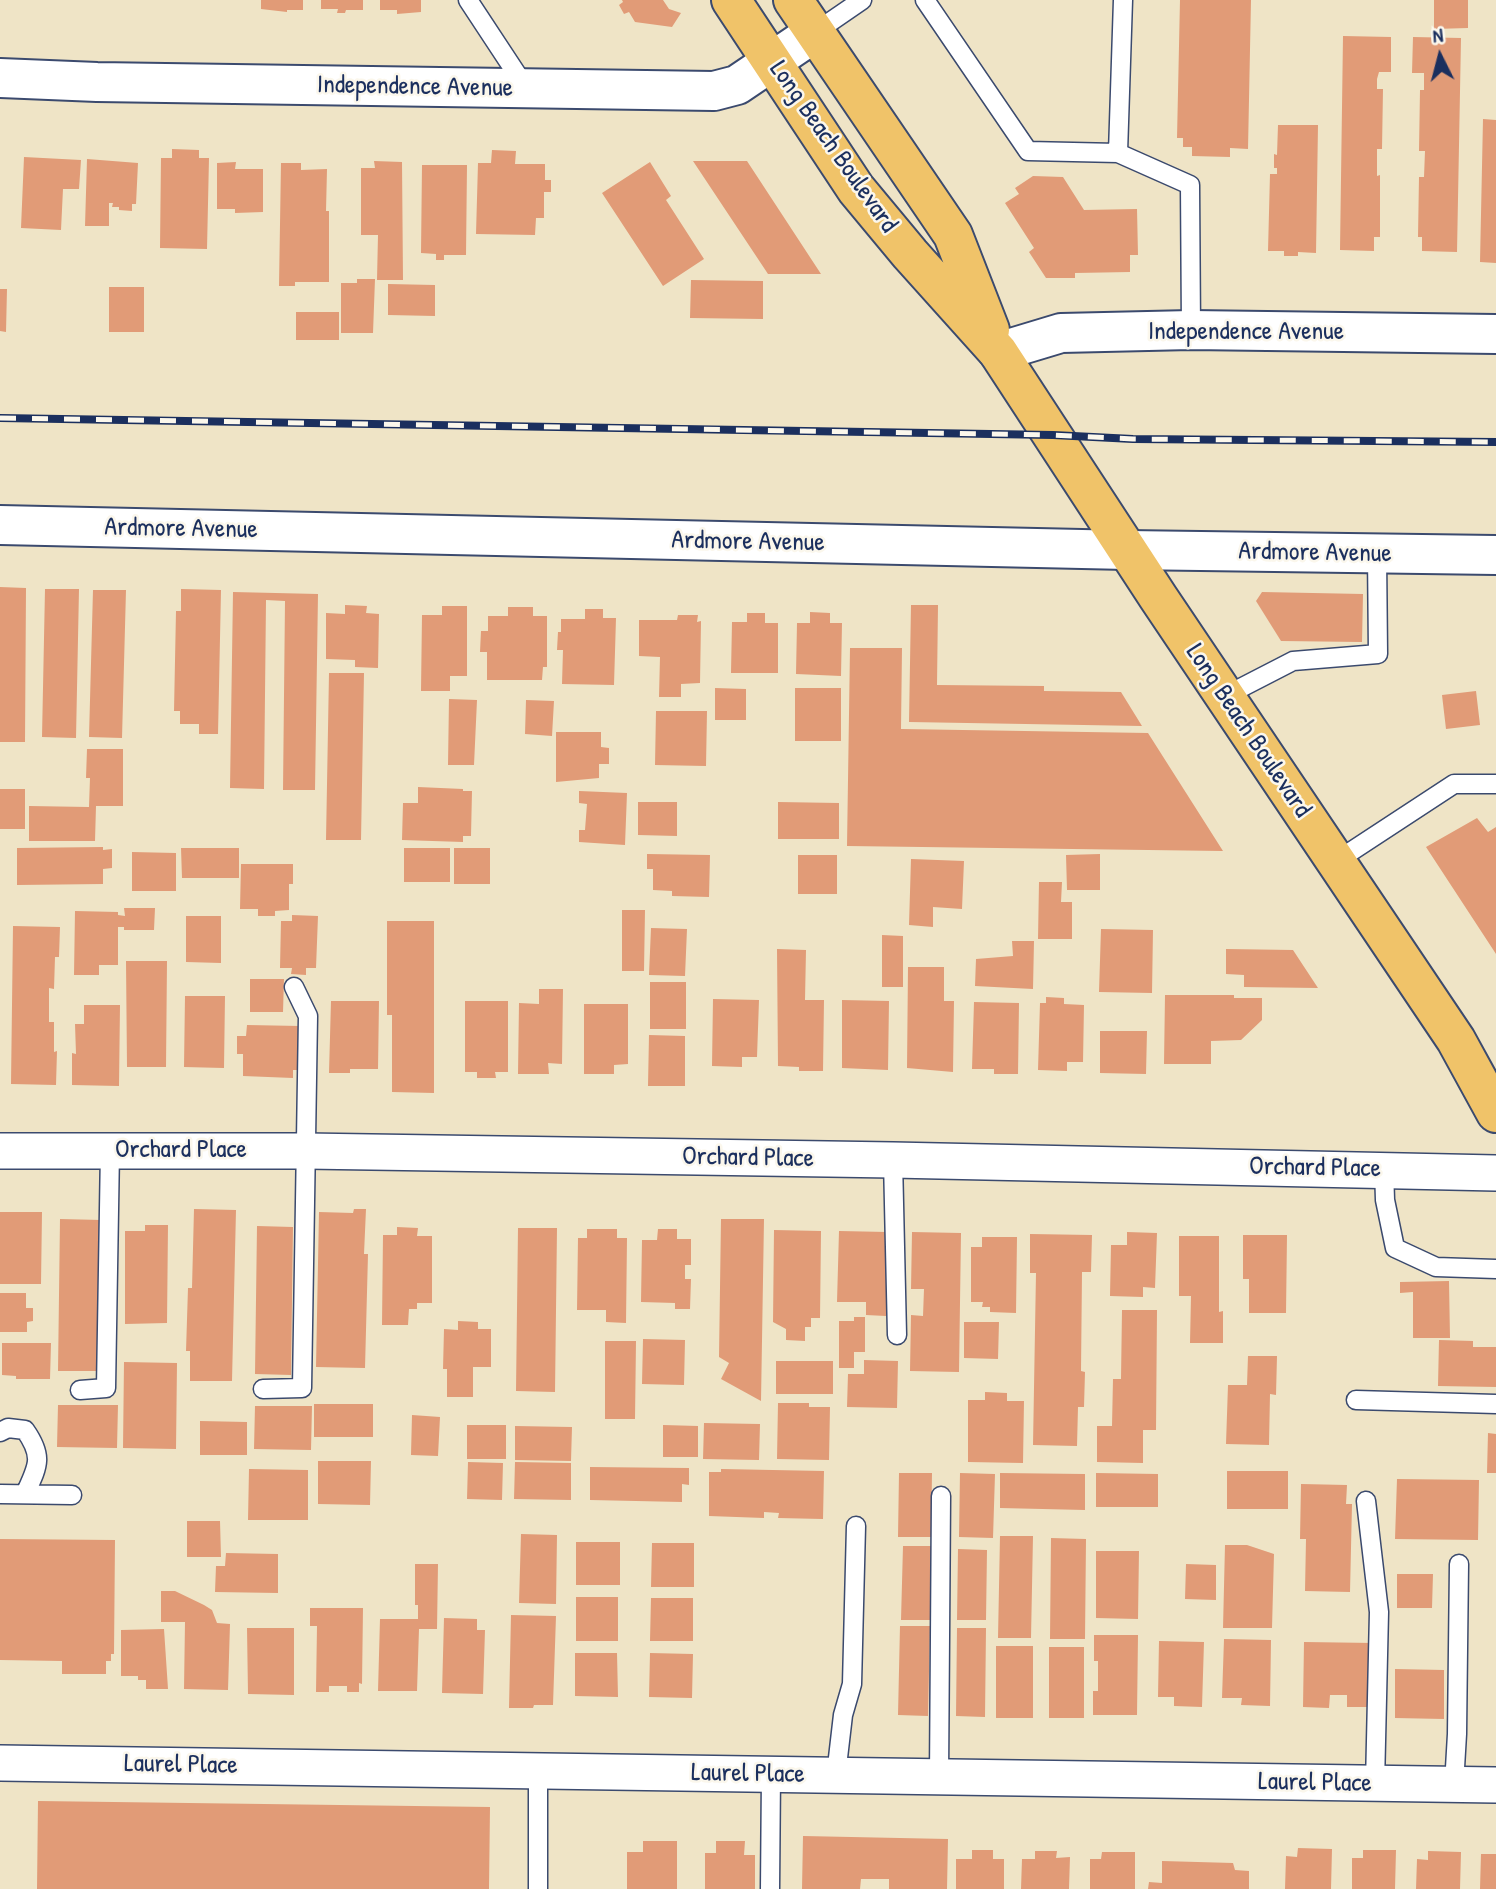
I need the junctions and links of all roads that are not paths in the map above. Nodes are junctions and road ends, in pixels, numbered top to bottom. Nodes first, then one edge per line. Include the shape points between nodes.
1 (468, 0) edge
2 (731, 0) edge
3 (793, 0) edge
4 (862, 0) edge
5 (925, 0) edge
6 (1123, 0) edge
7 (814, 33) junction
8 (772, 62) junction
9 (0, 78) edge
10 (526, 88) junction
11 (1118, 153) junction
12 (1191, 330) junction
13 (1496, 334) edge
14 (998, 352) junction
15 (0, 525) edge
16 (1128, 550) junction
17 (1377, 554) junction
18 (1496, 555) edge
19 (1225, 696) junction
20 (1496, 784) edge
21 (1335, 862) junction
22 (294, 986) dead end
23 (1496, 1113) edge
24 (110, 1150) junction
25 (0, 1151) edge
26 (306, 1151) junction
27 (893, 1160) junction
28 (1384, 1169) junction
29 (1496, 1173) edge
30 (1496, 1269) edge
31 (897, 1335) dead end
32 (262, 1389) dead end
33 (80, 1390) dead end
34 (1356, 1400) dead end
35 (1496, 1404) edge
36 (0, 1432) edge
37 (0, 1494) edge
38 (25, 1494) junction
39 (72, 1495) dead end
40 (941, 1496) dead end
41 (1366, 1501) dead end
42 (856, 1526) dead end
43 (1458, 1564) dead end
44 (0, 1763) edge
45 (538, 1770) junction
46 (771, 1774) junction
47 (836, 1775) junction
48 (939, 1777) junction
49 (1375, 1784) junction
50 (1454, 1785) junction
51 (1496, 1785) edge
52 (538, 1889) edge
53 (771, 1889) edge

1 - 10 lane
2 - 8 main road, Long Beach Boulevard
3 - 7 main road, Long Beach Boulevard
4 - 7 lane
5 - 11 lane via 1028,151
6 - 11 lane
7 - 8 street, Independence Avenue
7 - 14 main road, Long Beach Boulevard via 953,235
8 - 10 street, Independence Avenue via 737,85 714,91
8 - 14 main road, Long Beach Boulevard via 856,189
9 - 10 street, Independence Avenue
11 - 12 lane via 1190,184
12 - 13 street, Independence Avenue
12 - 14 street, Independence Avenue via 1061,333
14 - 16 main road, Long Beach Boulevard
15 - 16 street, Ardmore Avenue
16 - 17 street, Ardmore Avenue
16 - 19 main road, Long Beach Boulevard
17 - 18 street, Ardmore Avenue
17 - 19 lane via 1378,654 1293,661
19 - 21 main road, Long Beach Boulevard
20 - 21 lane via 1454,784
21 - 23 main road, Long Beach Boulevard via 1456,1040
22 - 26 lane via 308,1016
24 - 25 street, Orchard Place
24 - 26 street, Orchard Place
24 - 33 lane via 106,1388
26 - 27 street, Orchard Place
26 - 32 lane via 302,1388
27 - 28 street, Orchard Place
27 - 31 lane
28 - 29 street, Orchard Place
28 - 30 lane via 1395,1248 1436,1267
34 - 35 lane
36 - 38 lane via 25,1430 37,1446 38,1465
37 - 38 lane
38 - 39 lane
40 - 48 lane
41 - 49 lane via 1379,1612
42 - 47 lane via 852,1684
43 - 50 lane
44 - 45 street, Laurel Place
45 - 46 street, Laurel Place
45 - 52 lane
46 - 47 street, Laurel Place
46 - 53 lane
47 - 48 street, Laurel Place
48 - 49 street, Laurel Place
49 - 50 street, Laurel Place
50 - 51 street, Laurel Place

